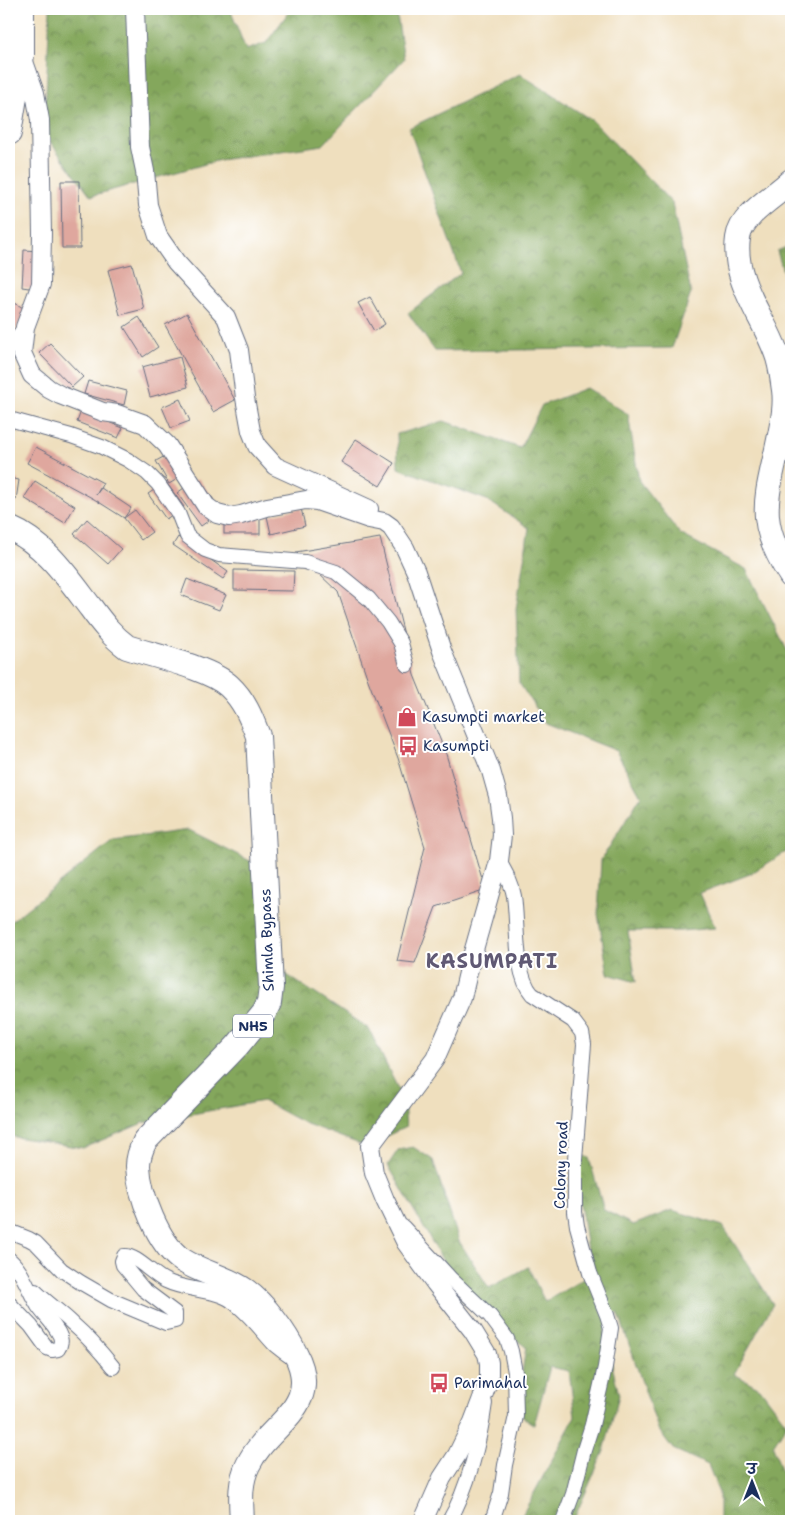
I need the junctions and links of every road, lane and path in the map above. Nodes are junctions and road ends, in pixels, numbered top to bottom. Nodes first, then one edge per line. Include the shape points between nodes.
1 (22, 9) edge
2 (135, 9) edge
3 (22, 55) junction
4 (9, 133) edge
5 (791, 181) edge
6 (25, 327) junction
7 (9, 348) edge
8 (9, 419) edge
9 (384, 522) junction
10 (9, 528) edge
11 (791, 576) edge
12 (407, 665) dead end
13 (499, 861) junction
14 (391, 1213) junction
15 (9, 1231) edge
16 (9, 1259) edge
17 (25, 1279) junction
18 (9, 1303) edge
19 (300, 1364) junction
20 (113, 1367) dead end
21 (488, 1380) junction
22 (242, 1521) edge
23 (423, 1521) edge
24 (449, 1521) edge
25 (492, 1521) edge
26 (563, 1521) edge

1 - 3 highway
2 - 9 street via 140,147 152,220 158,236 176,262 226,317 239,350 251,431 257,446 275,466 356,502
3 - 4 highway
3 - 6 street via 40,120 42,234 41,284
5 - 11 highway via 743,224 738,240 738,257 752,301 777,353 784,390 784,413 768,486 766,512 768,530
6 - 7 street
6 - 9 street via 22,353 32,375 60,395 145,424 167,445 206,506 217,514 229,517 306,500
8 - 12 street via 79,439 128,460 158,484 178,513 187,536 205,550 219,555 305,562 336,572 369,598 388,622 401,643
9 - 13 street via 400,539 416,572 442,651 491,771 498,796 502,835
10 - 19 highway, Shimla Bypass / NH5 via 38,545 116,639 136,650 210,674 228,685 250,713 258,736 271,988 268,1003 264,1013 237,1046 145,1141 139,1153 139,1180 158,1230 171,1251 194,1268 234,1283 259,1302 289,1342
13 - 14 street via 462,998 447,1032 434,1058 370,1146 374,1173
13 - 26 street, Colony road via 514,895 526,988 573,1021 582,1033 584,1044 575,1159 575,1212 590,1273 610,1328 592,1425
14 - 21 street via 413,1254 482,1345 487,1354
14 - 25 street via 436,1264 481,1307 507,1339 515,1372 516,1416 501,1493
15 - 19 street via 36,1244 62,1270 80,1282 111,1300 166,1324 175,1321 175,1313 138,1284 123,1264 124,1256 133,1257 166,1282 226,1297 239,1306 276,1346
16 - 17 street
17 - 18 street via 37,1305 60,1336 61,1346 52,1350 47,1348
17 - 20 street via 83,1333
19 - 22 highway, Shimla Bypass / NH5 via 304,1386 299,1403 255,1453 247,1467 241,1494
21 - 23 street via 473,1422
21 - 24 street via 482,1430

